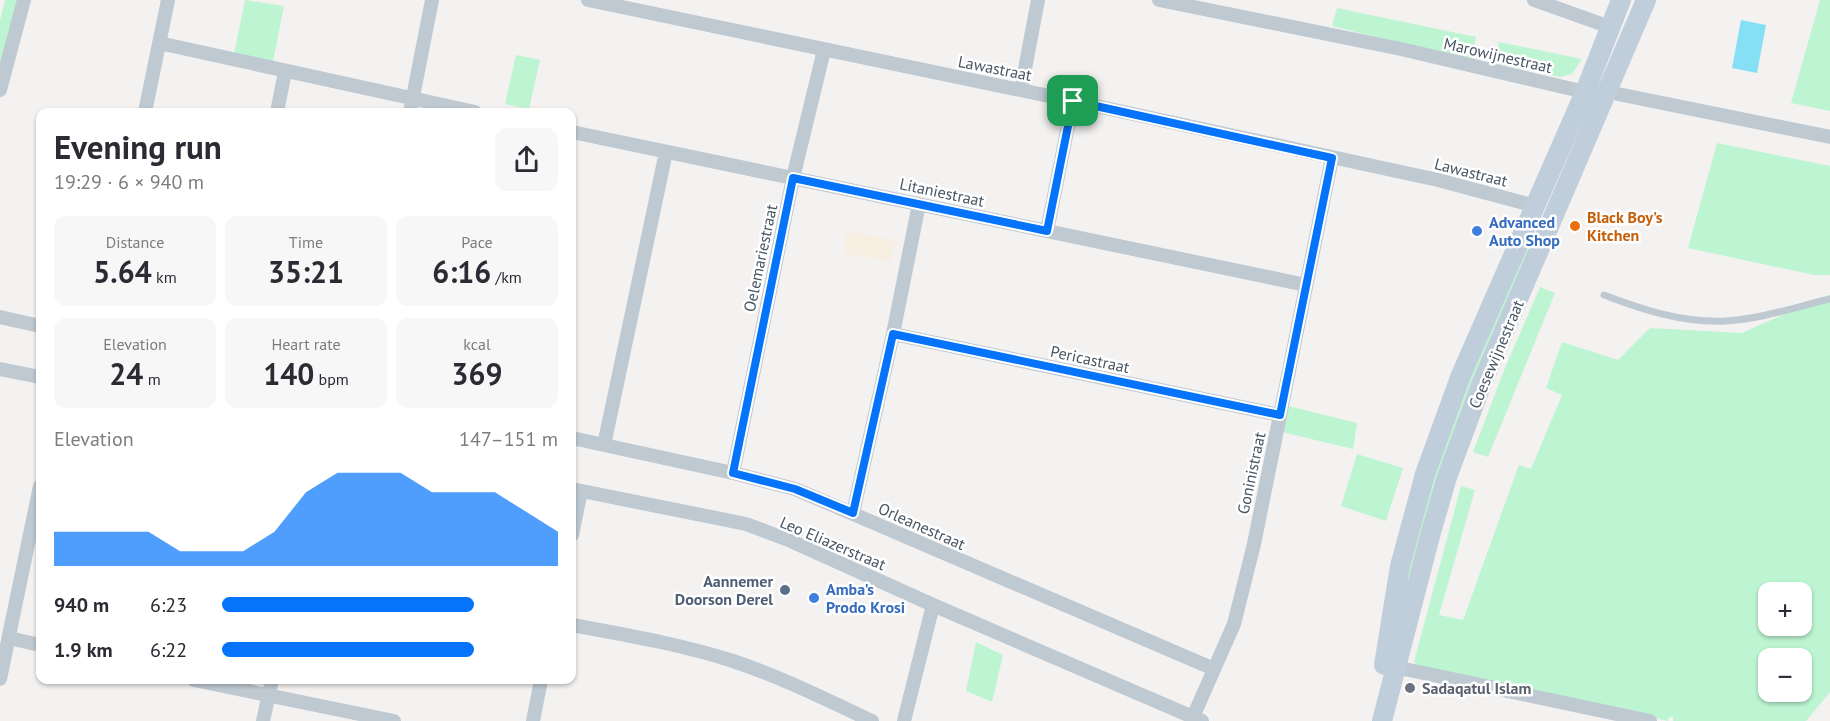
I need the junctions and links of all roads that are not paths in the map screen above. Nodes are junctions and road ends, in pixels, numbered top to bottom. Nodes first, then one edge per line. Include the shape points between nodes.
1 (24, 0) edge
2 (168, 0) edge
3 (432, 0) edge
4 (588, 0) edge
5 (1038, 0) edge
6 (1159, 0) edge
7 (1534, 0) edge
8 (1621, 0) edge
9 (1646, 0) edge
10 (622, 3) edge
11 (1222, 6) edge
12 (1610, 27) junction
13 (159, 43) junction
14 (824, 50) junction
15 (285, 72) junction
16 (0, 90) edge
17 (1021, 90) junction
18 (1585, 92) junction
19 (1608, 92) junction
20 (1073, 101) junction
21 (411, 106) edge
22 (146, 108) edge
23 (278, 108) edge
24 (432, 108) edge
25 (576, 133) edge
26 (1830, 137) edge
27 (666, 152) junction
28 (1332, 158) junction
29 (793, 178) junction
30 (919, 204) junction
31 (1535, 206) junction
32 (1047, 231) junction
33 (1306, 285) junction
34 (1604, 296) dead end
35 (1830, 299) edge
36 (0, 317) edge
37 (36, 325) edge
38 (893, 334) junction
39 (0, 369) edge
40 (36, 376) edge
41 (1280, 415) junction
42 (576, 439) edge
43 (604, 445) junction
44 (733, 473) junction
45 (576, 490) edge
46 (853, 513) junction
47 (36, 522) edge
48 (933, 605) junction
49 (576, 626) edge
50 (9, 638) junction
51 (36, 644) edge
52 (1395, 667) junction
53 (1214, 669) junction
54 (0, 679) edge
55 (213, 684) edge
56 (271, 684) edge
57 (540, 684) edge
58 (269, 696) junction
59 (1197, 719) edge
60 (263, 721) edge
61 (394, 721) edge
62 (533, 721) edge
63 (872, 721) edge
64 (904, 721) edge
65 (1371, 721) edge
66 (1382, 721) edge
67 (1650, 721) edge

1 - 16 street
2 - 13 street
3 - 21 street
4 - 10 street, Lawastraat
5 - 17 street
6 - 11 street, Marowijnestraat
7 - 12 street
8 - 12 main road, Coesewijnestraat
9 - 19 main road, Coesewijnestraat
10 - 14 street, Lawastraat
11 - 18 street, Marowijnestraat
12 - 18 main road, Coesewijnestraat
13 - 15 street
13 - 22 street
14 - 17 street, Lawastraat
14 - 29 street, Oelemariestraat
15 - 21 street
15 - 23 street
17 - 20 street, Lawastraat
18 - 19 street, Marowijnestraat
18 - 31 main road, Coesewijnestraat
19 - 26 street, Marowijnestraat
19 - 52 main road, Coesewijnestraat via 1482,383 1448,477
20 - 28 street, Lawastraat
20 - 32 street
21 - 24 street
25 - 27 street, Litaniestraat
27 - 29 street, Litaniestraat
27 - 43 street
28 - 31 street, Lawastraat
28 - 33 street, Goninistraat
29 - 30 street, Litaniestraat
29 - 44 street, Oelemariestraat
30 - 32 street, Litaniestraat
30 - 38 street
31 - 65 main road, Coesewijnestraat via 1461,375 1425,474 1400,566
32 - 33 street, Litaniestraat
33 - 41 street, Goninistraat
34 - 35 lane via 1649,312 1726,321
36 - 37 street
38 - 41 street, Pericastraat
38 - 46 street
39 - 40 street
41 - 53 street, Goninistraat via 1234,624
42 - 43 street, Orleanestraat
43 - 44 street, Orleanestraat
44 - 46 street, Orleanestraat via 795,489
45 - 48 street, Leo Eliazerstraat via 746,524
46 - 53 street, Orleanestraat
47 - 50 street
48 - 59 street, Leo Eliazerstraat
48 - 64 street
49 - 63 street via 685,647 734,662
50 - 51 street
50 - 54 street
52 - 66 main road, Coesewijnestraat
52 - 67 street
53 - 59 street, Goninistraat
55 - 58 street
56 - 58 street
57 - 62 street
58 - 60 street
58 - 61 street

